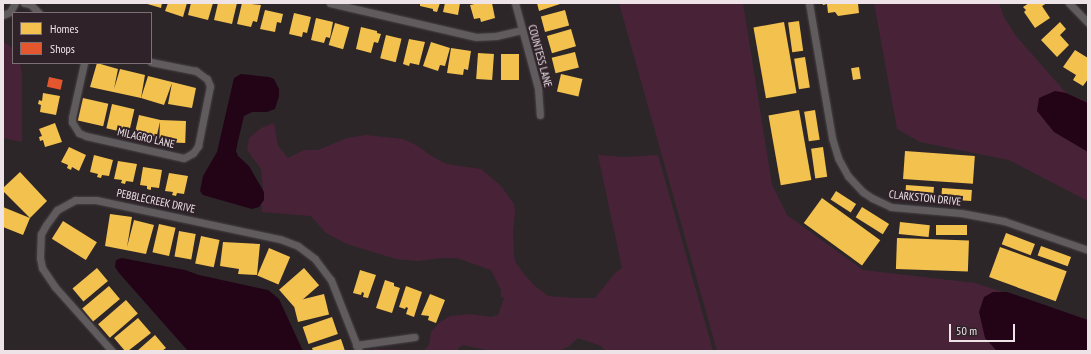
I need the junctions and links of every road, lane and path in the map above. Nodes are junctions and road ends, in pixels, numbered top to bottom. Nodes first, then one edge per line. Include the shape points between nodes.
1 (14, 3) edge
2 (24, 3) edge
3 (330, 3) edge
4 (515, 3) edge
5 (808, 3) edge
6 (1069, 3) edge
7 (38, 12) edge
8 (3, 15) edge
9 (1088, 22) edge
10 (522, 30) junction
11 (152, 62) edge
12 (84, 64) edge
13 (540, 115) dead end
14 (1088, 250) edge
15 (414, 337) dead end
16 (357, 348) edge
17 (112, 351) edge

1 - 8 street via 10,12
2 - 7 street via 30,4
3 - 10 street via 476,37 496,36
4 - 10 street, COUNTESS LANE
5 - 14 street, CLARKSTON DRIVE via 832,138 838,158 848,176 863,192 876,201 891,206 962,212 1004,221
6 - 9 street
10 - 13 street, COUNTESS LANE via 539,95
11 - 12 street, MILAGRO LANE via 196,71 207,79 210,86 198,146 193,153 184,158 79,133 72,122 72,117
15 - 16 street
16 - 17 street, PEBBLECREEK DRIVE via 331,280 315,259 298,246 280,239 96,200 75,200 57,210 41,234 42,268 55,287

